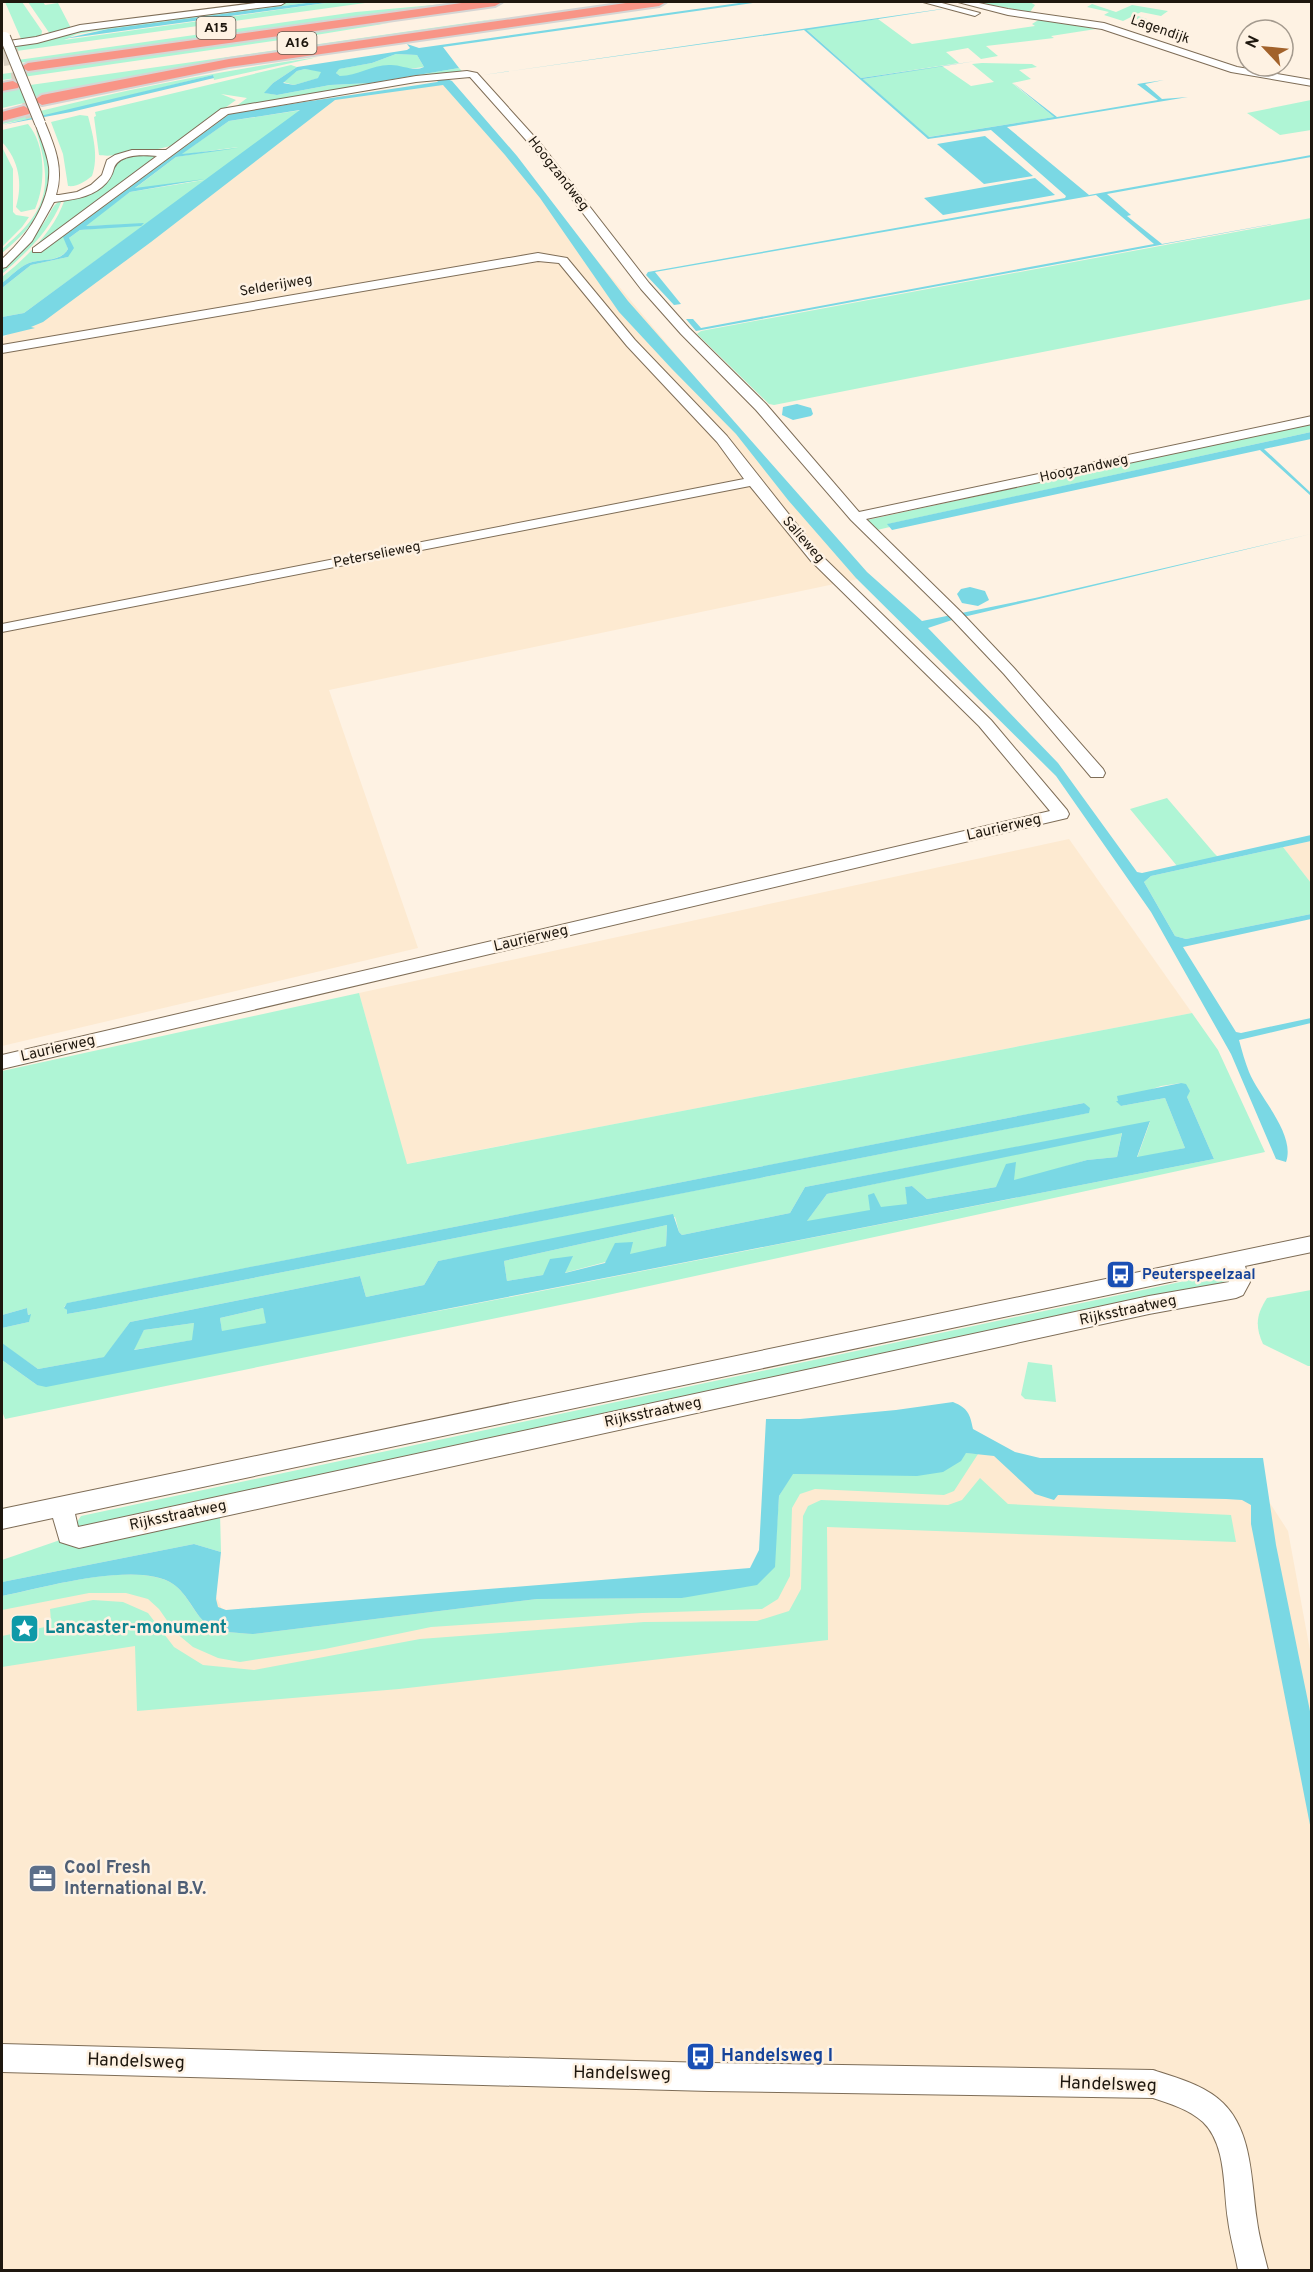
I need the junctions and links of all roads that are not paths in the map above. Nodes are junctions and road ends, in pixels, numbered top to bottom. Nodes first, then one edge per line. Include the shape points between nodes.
1 (281, 2) edge
2 (410, 2) edge
3 (495, 2) edge
4 (587, 2) edge
5 (659, 2) edge
6 (928, 2) edge
7 (963, 2) edge
8 (1037, 4) dead end
9 (1030, 15) junction
10 (4, 64) edge
11 (28, 66) junction
12 (110, 69) junction
13 (56, 78) tunnel mouth
14 (1311, 83) edge
15 (43, 103) tunnel mouth
16 (2, 109) edge
17 (2, 117) edge
18 (167, 153) junction
19 (51, 199) junction
20 (34, 229) junction
21 (37, 249) dead end
22 (2, 255) edge
23 (556, 258) joint
24 (2, 265) edge
25 (2, 349) edge
26 (1311, 420) edge
27 (753, 481) junction
28 (856, 517) junction
29 (2, 628) edge
30 (1097, 773) dead end
31 (1060, 814) joint
32 (2, 1062) edge
33 (1311, 1244) edge
34 (1232, 1261) junction
35 (62, 1506) junction
36 (2, 1519) edge
37 (2, 2058) edge
38 (1253, 2271) edge

1 - 10 street via 80,28 37,40
2 - 11 highway, A15
3 - 11 highway, A16
4 - 12 highway, A16
5 - 15 highway via 332,49
6 - 9 street via 1008,18
7 - 9 street, Lagendijk
8 - 9 street
9 - 14 street, Lagendijk via 1104,26 1235,70
10 - 19 street, bridge via 40,123 55,169
11 - 12 highway, A16
12 - 13 highway
16 - 17 highway via 22,108
18 - 19 street via 119,156 109,165 106,177 90,191
18 - 21 street, Hoogzandweg
18 - 28 street, Hoogzandweg via 230,109 451,74 473,75 537,146 645,286 761,407
19 - 20 street
20 - 22 street
20 - 24 street
23 - 25 street, Selderijweg via 526,259
23 - 27 street, Salieweg via 563,260 631,343 722,439
26 - 28 street, Hoogzandweg
27 - 29 street, Peterselieweg
27 - 31 street, Salieweg via 816,558 985,723
28 - 30 street, Hoogzandweg via 1009,671
31 - 32 street, Laurierweg
33 - 34 street, Rijksstraatweg
34 - 35 street, Rijksstraatweg
34 - 35 street, Rijksstraatweg via 1241,1279 1236,1289 79,1538 68,1535
35 - 36 street, Rijksstraatweg
37 - 38 street, Handelsweg via 1153,2084 1202,2103 1228,2130

